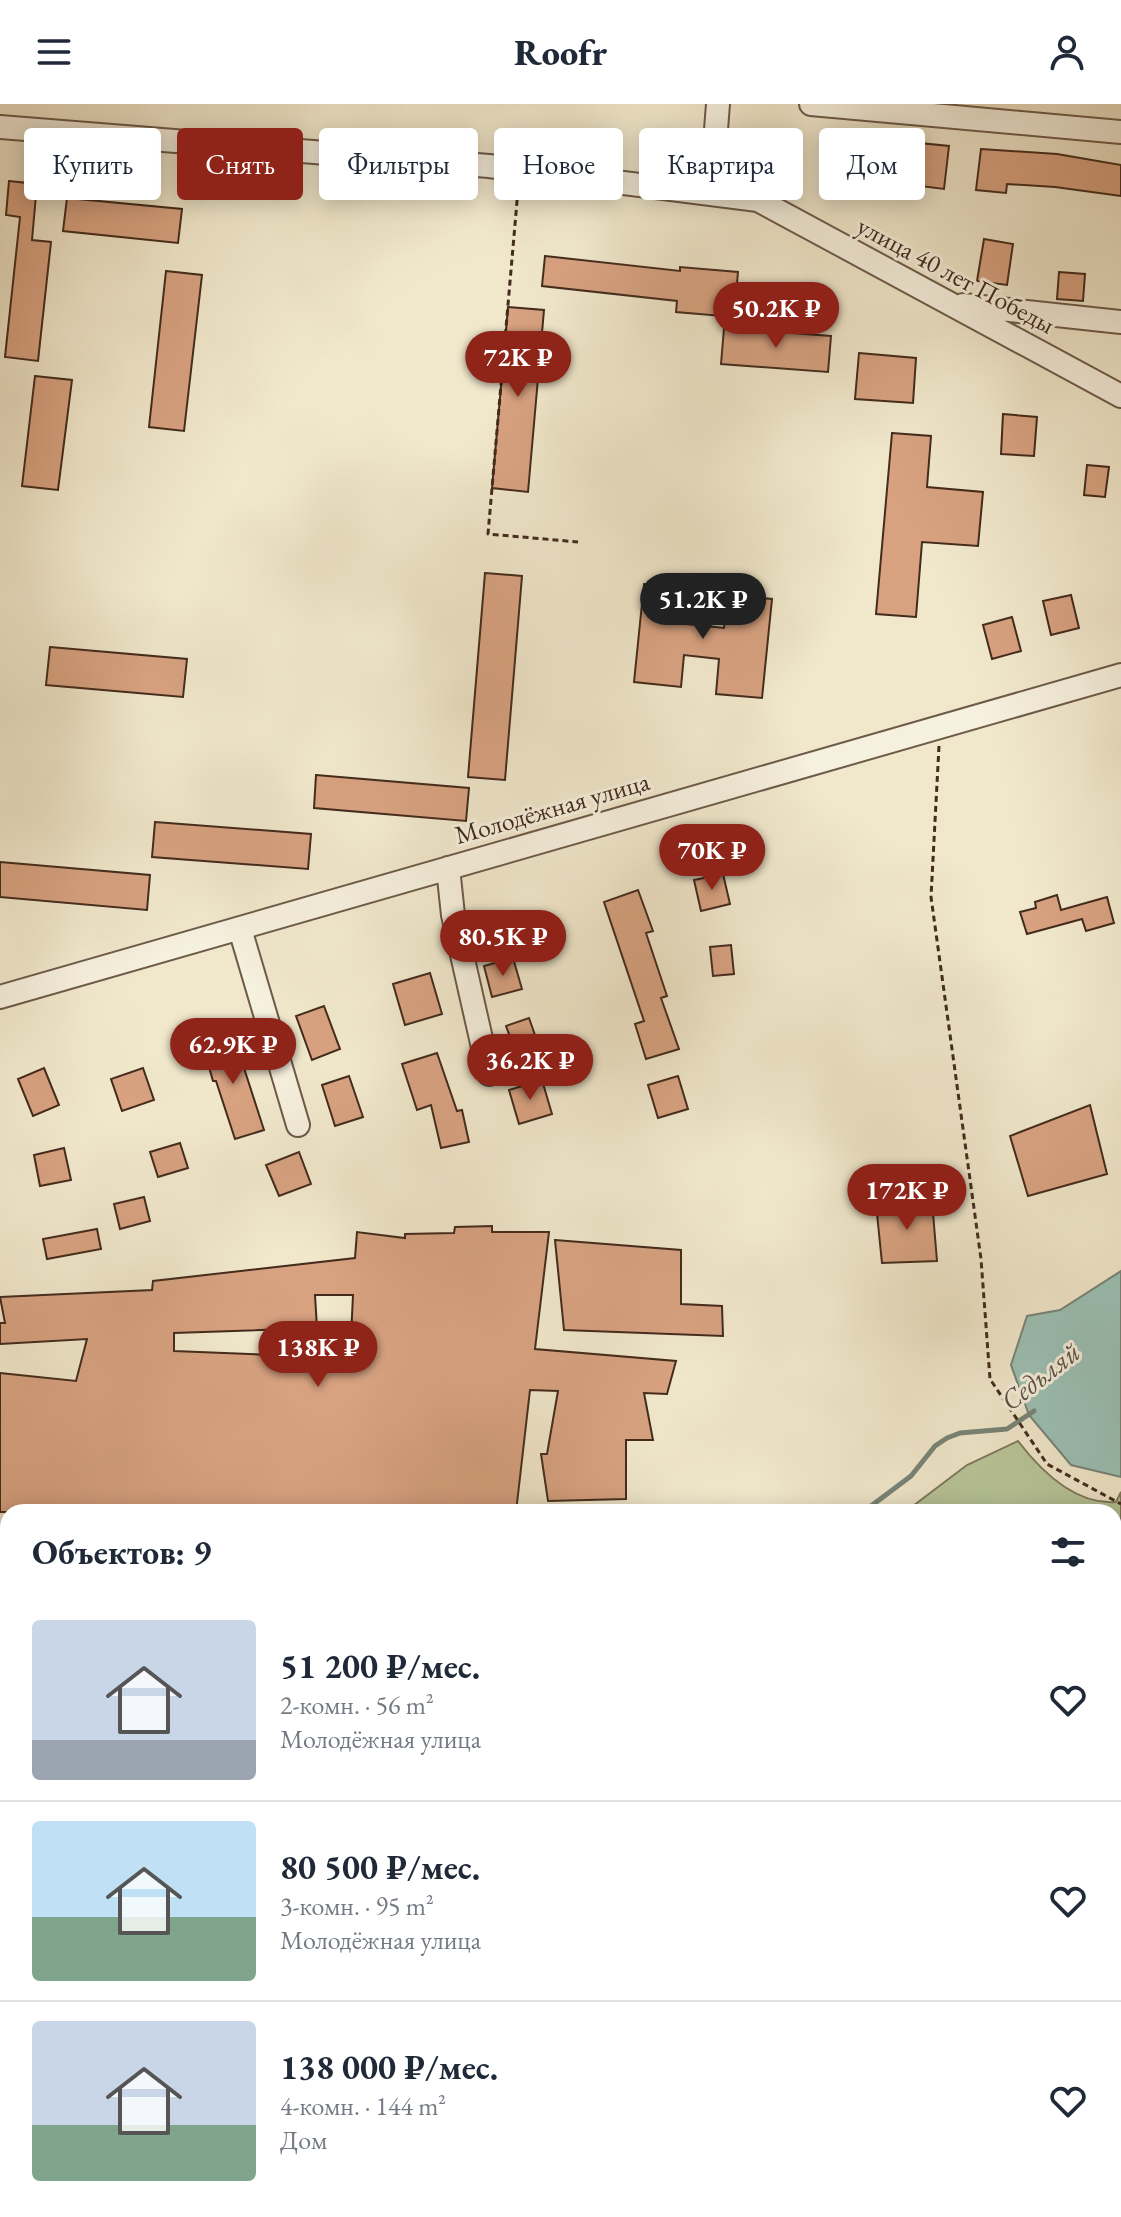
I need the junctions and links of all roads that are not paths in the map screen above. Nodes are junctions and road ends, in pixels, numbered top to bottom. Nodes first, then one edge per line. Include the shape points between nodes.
1 (718, 104) edge
2 (811, 104) edge
3 (0, 127) edge
4 (716, 128) edge
5 (1121, 132) edge
6 (639, 185) edge
7 (758, 200) edge
8 (949, 303) junction
9 (1121, 322) edge
10 (1121, 396) edge
11 (1121, 675) edge
12 (448, 868) junction
13 (240, 929) junction
14 (0, 997) edge
15 (489, 1074) dead end
16 (298, 1125) dead end

1 - 4 street
2 - 5 street
3 - 6 street, улица 40 лет Победы via 519,170
7 - 8 street, улица 40 лет Победы
8 - 9 street
8 - 10 street, улица 40 лет Победы
11 - 12 street, Молодёжная улица
12 - 13 street, Молодёжная улица
12 - 15 street via 453,915
13 - 14 street, Молодёжная улица
13 - 16 street

